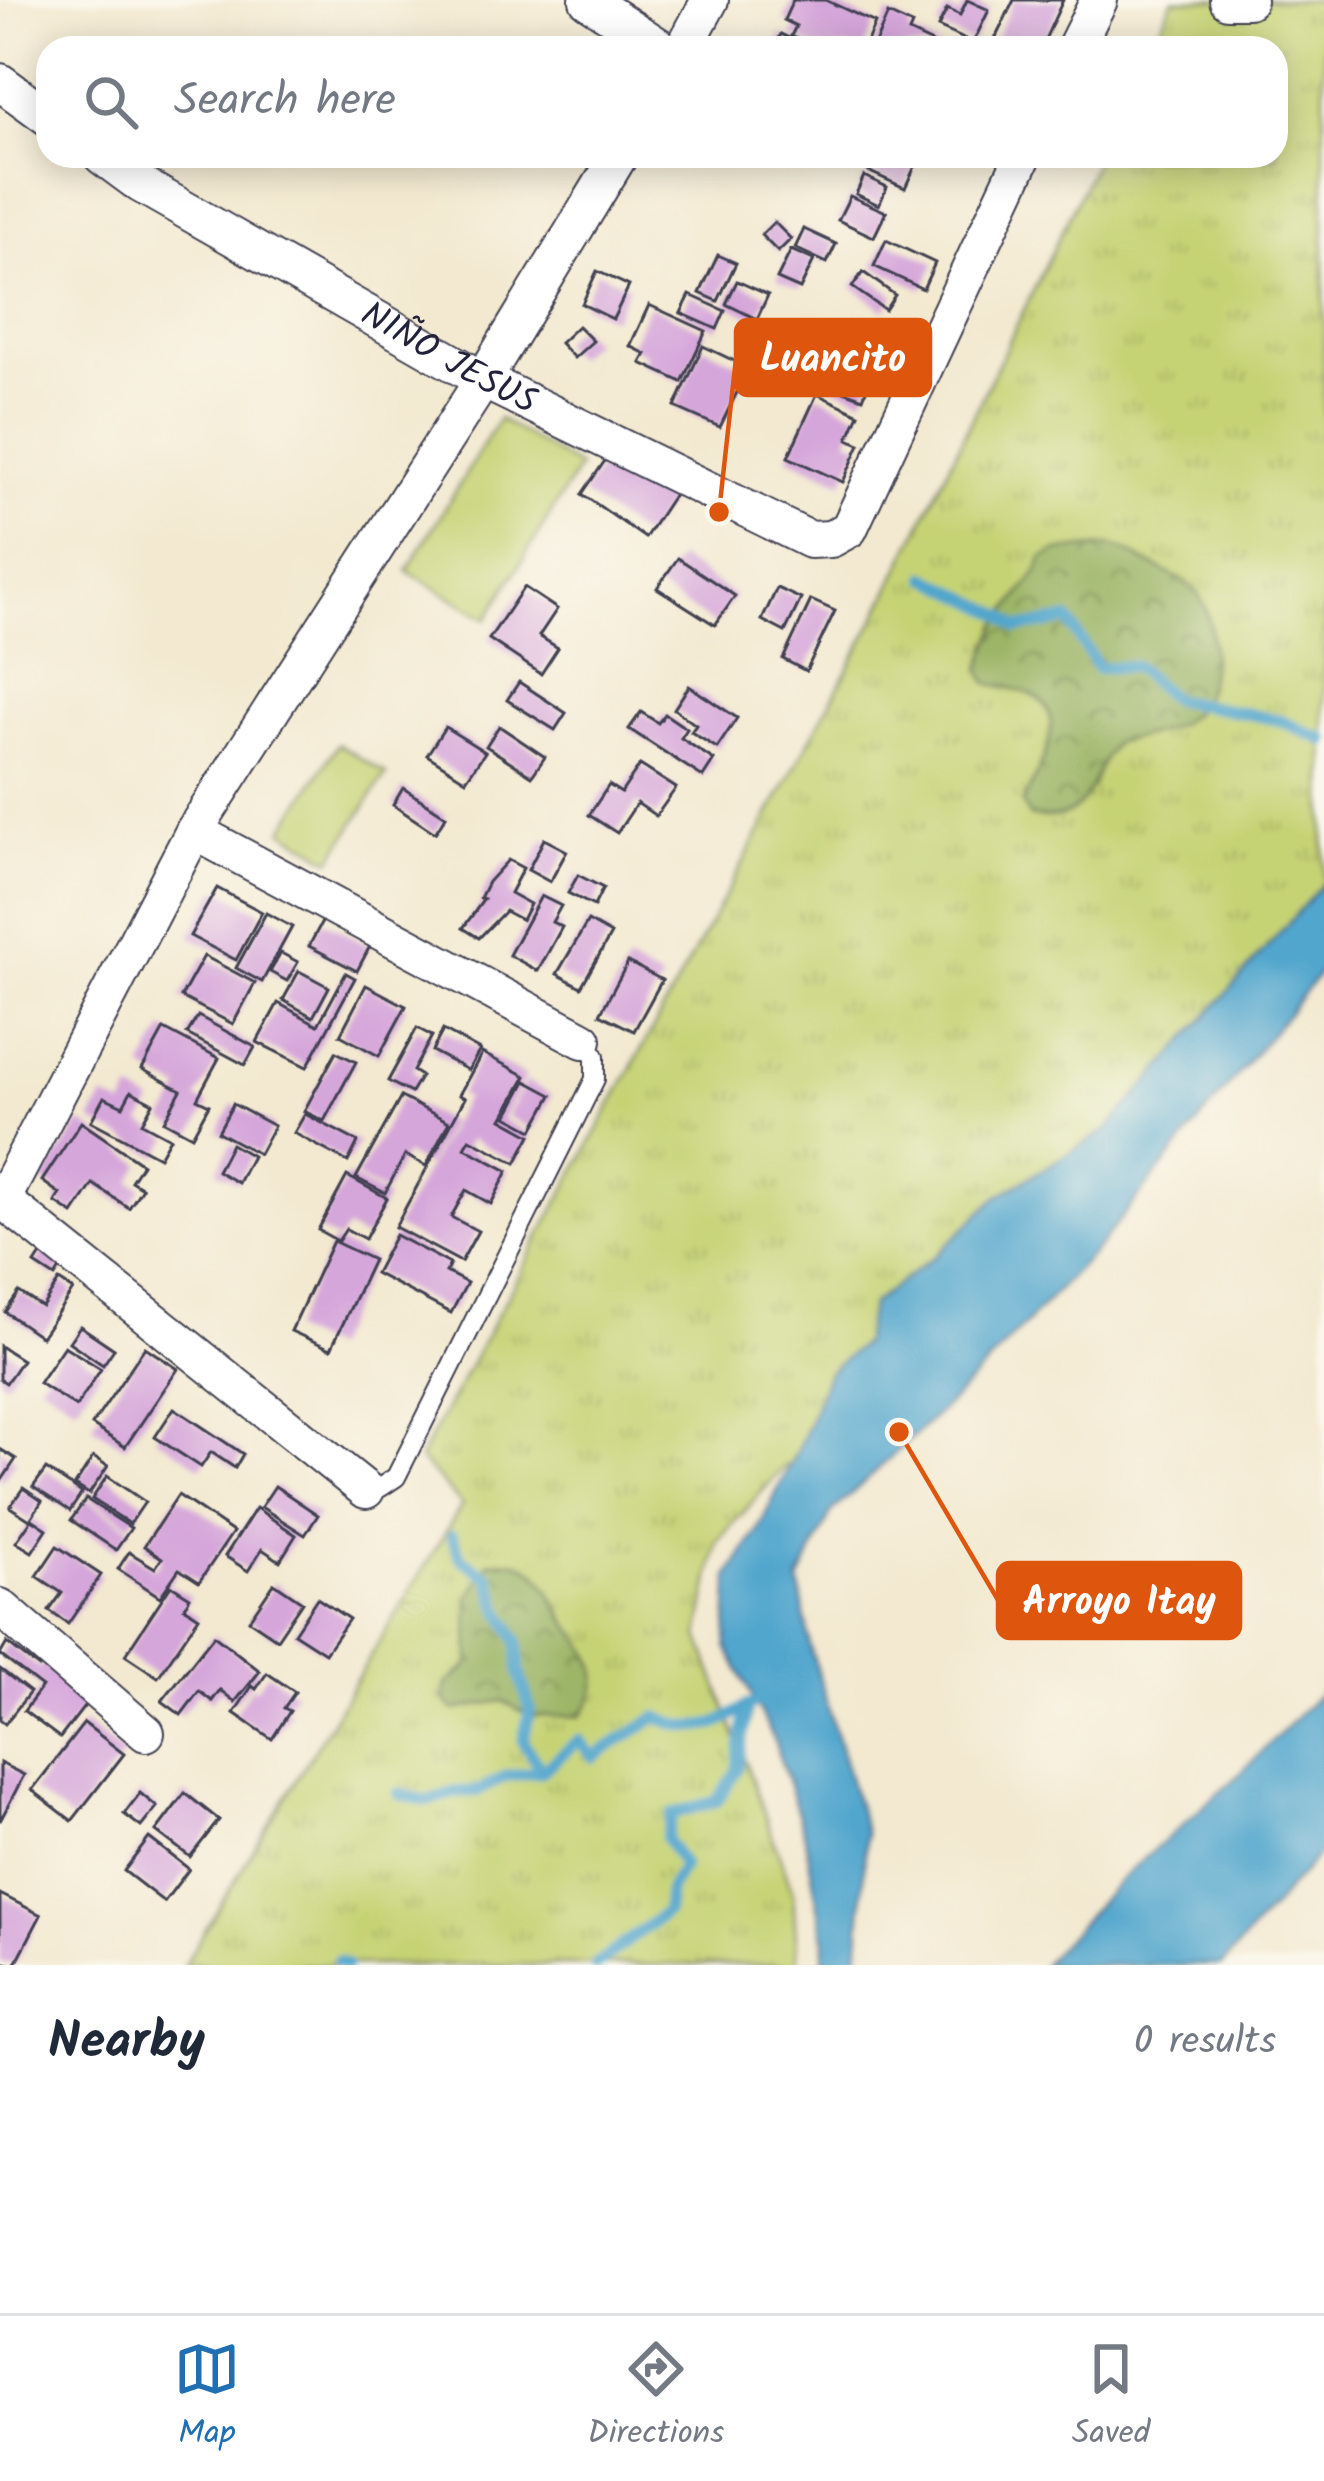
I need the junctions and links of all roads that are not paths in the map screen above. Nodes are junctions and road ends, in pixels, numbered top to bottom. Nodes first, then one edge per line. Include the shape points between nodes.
1 (588, 0) edge
2 (710, 0) edge
3 (1099, 0) edge
4 (1228, 0) edge
5 (1249, 0) edge
6 (643, 36) edge
7 (690, 36) edge
8 (1081, 36) edge
9 (0, 82) edge
10 (36, 108) edge
11 (118, 168) edge
12 (612, 168) edge
13 (1017, 168) edge
14 (483, 380) junction
15 (194, 831) junction
16 (583, 1040) joint
17 (1, 1200) edge
18 (366, 1490) joint
19 (0, 1607) edge
20 (146, 1733) dead end

1 - 6 street
2 - 7 street
3 - 8 street
4 - 5 street
9 - 10 street
11 - 14 street, NIÑO JESUS
12 - 14 street
13 - 14 street, NIÑO JESUS via 849,529 831,539 809,540
14 - 15 street
15 - 16 street
15 - 17 street
16 - 18 lane via 595,1056 595,1078 397,1477
17 - 18 street
19 - 20 street

